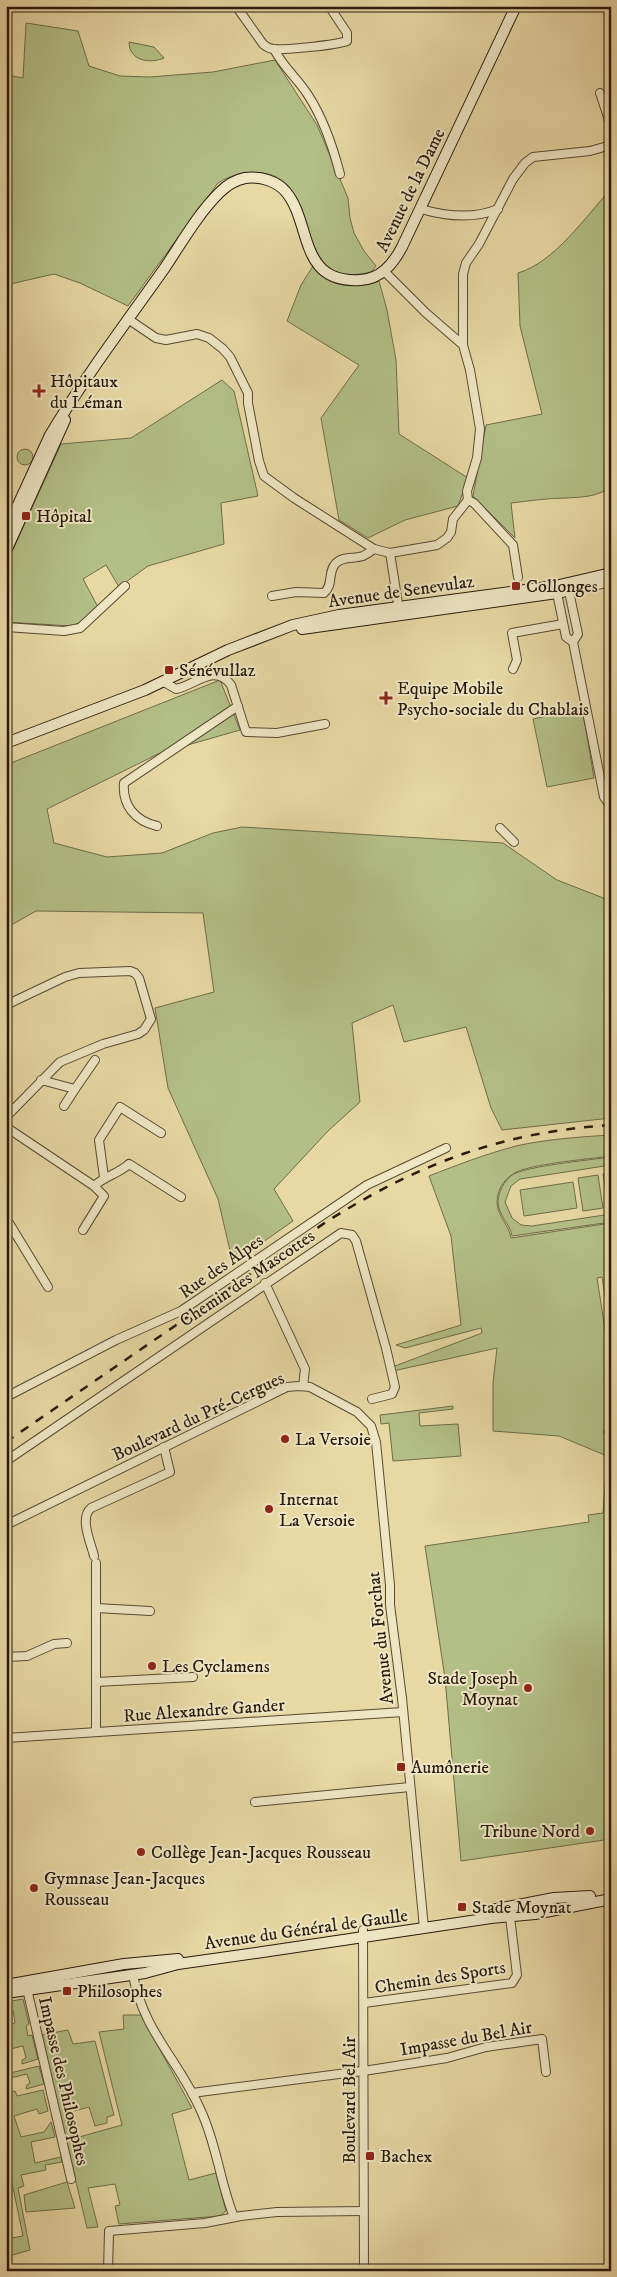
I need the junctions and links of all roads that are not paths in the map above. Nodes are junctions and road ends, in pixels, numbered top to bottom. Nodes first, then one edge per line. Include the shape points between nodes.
1 (236, 6) edge
2 (329, 6) edge
3 (516, 6) edge
4 (274, 49) junction
5 (600, 93) dead end
6 (611, 126) edge
7 (611, 145) edge
8 (340, 174) dead end
9 (421, 209) junction
10 (498, 209) junction
11 (384, 271) junction
12 (128, 319) junction
13 (463, 345) junction
14 (70, 405) junction
15 (468, 500) junction
16 (6, 531) edge
17 (374, 549) junction
18 (6, 551) edge
19 (390, 553) junction
20 (611, 573) edge
21 (518, 578) dead end
22 (611, 581) edge
23 (124, 586) dead end
24 (568, 587) junction
25 (556, 590) junction
26 (272, 596) dead end
27 (399, 610) junction
28 (563, 624) junction
29 (6, 626) edge
30 (573, 642) junction
31 (513, 669) dead end
32 (164, 682) junction
33 (238, 706) junction
34 (325, 724) dead end
35 (6, 743) edge
36 (611, 807) edge
37 (157, 826) dead end
38 (500, 828) dead end
39 (514, 842) dead end
40 (6, 1005) edge
41 (95, 1060) dead end
42 (41, 1080) junction
43 (76, 1089) junction
44 (64, 1106) dead end
45 (6, 1117) edge
46 (6, 1127) edge
47 (162, 1132) dead end
48 (446, 1148) dead end
49 (104, 1177) junction
50 (94, 1186) junction
51 (181, 1197) dead end
52 (6, 1218) edge
53 (83, 1230) dead end
54 (265, 1283) junction
55 (48, 1287) dead end
56 (303, 1386) junction
57 (6, 1397) edge
58 (372, 1399) dead end
59 (164, 1448) junction
60 (6, 1461) edge
61 (6, 1525) edge
62 (96, 1608) junction
63 (150, 1611) dead end
64 (67, 1643) dead end
65 (6, 1657) edge
66 (193, 1677) dead end
67 (96, 1682) junction
68 (403, 1712) junction
69 (96, 1732) junction
70 (6, 1738) edge
71 (410, 1787) junction
72 (255, 1802) dead end
73 (611, 1893) edge
74 (611, 1899) edge
75 (548, 1900) junction
76 (529, 1902) junction
77 (550, 1911) junction
78 (531, 1914) junction
79 (510, 1916) junction
80 (423, 1924) junction
81 (364, 1933) junction
82 (132, 1963) junction
83 (114, 1965) junction
84 (133, 1975) junction
85 (116, 1978) junction
86 (6, 1985) edge
87 (27, 1989) junction
88 (6, 1993) edge
89 (364, 2003) junction
90 (364, 2070) junction
91 (546, 2072) dead end
92 (192, 2093) junction
93 (71, 2179) dead end
94 (363, 2211) junction
95 (234, 2217) junction
96 (108, 2271) edge
97 (364, 2271) edge

1 - 4 street via 259,40
2 - 4 street via 347,34 347,41 334,45
3 - 9 main road, Avenue de la Dame
4 - 8 street via 279,60 308,94
5 - 6 street
7 - 10 street via 590,151 533,157 519,169
9 - 10 street via 453,215 488,213
9 - 11 main road, Avenue de la Dame via 400,251
10 - 13 street via 466,263 463,274
11 - 12 main road, Avenue de la Dame via 358,280 327,272 308,250 294,205 285,191 267,180 247,178 226,186 214,199
11 - 13 street
12 - 14 main road, Avenue de la Dame
12 - 17 street via 156,338 166,340 197,334 223,349 248,393 264,476
13 - 15 street via 480,429
14 - 16 main road, Avenue de la Dame via 50,435
14 - 18 main road, Avenue de la Dame
15 - 19 street via 453,520 447,538 437,545
15 - 21 street via 513,545
17 - 19 street
17 - 26 street via 364,556 338,562 324,593 296,592
19 - 27 street
20 - 24 main road, Avenue de Senevulaz
22 - 24 main road, Avenue de Senevulaz
23 - 29 street via 80,628 64,631
24 - 25 main road, Avenue de Senevulaz
24 - 30 street via 578,634
25 - 27 main road, Avenue de Senevulaz
25 - 28 street
27 - 32 main road, Avenue de Senevulaz via 255,640
28 - 30 street via 566,637
28 - 31 street via 512,634 517,660
30 - 36 street via 604,797
32 - 33 street via 176,689 208,675 219,676 231,684
32 - 35 main road, Avenue de Senevulaz
33 - 34 street via 246,732 277,733
33 - 37 street via 124,783 127,807 136,817
38 - 39 street
40 - 42 street via 79,973 130,971 139,978 151,1019 144,1030 60,1062
41 - 43 street
42 - 43 street
42 - 45 street
43 - 44 street
46 - 50 street
47 - 49 street via 120,1107 99,1140
48 - 57 street, Rue des Alpes via 367,1184 181,1311 116,1340
49 - 50 street
49 - 51 street via 119,1173 129,1164
50 - 53 street via 104,1196
52 - 55 street
54 - 56 street, Boulevard du Pré-Cergues via 305,1369
54 - 58 street, Chemin des Mascottes via 338,1234 345,1232 354,1238 394,1387 392,1394
54 - 60 street, Chemin des Mascottes
56 - 59 street, Boulevard du Pré-Cergues via 284,1389
56 - 68 street, Avenue du Forchat via 361,1414 374,1431
59 - 61 street, Boulevard du Pré-Cergues
59 - 62 street via 170,1472 87,1512 85,1518 95,1560
62 - 63 street
62 - 67 street
64 - 65 street via 54,1644 27,1656
66 - 67 street
67 - 69 street
68 - 69 street, Rue Alexandre Gander
68 - 71 street, Avenue du Forchat
69 - 70 street, Rue Alexandre Gander
71 - 72 street
71 - 80 street, Avenue du Forchat
73 - 75 main road, Avenue du Général de Gaulle
74 - 77 main road, Avenue du Général de Gaulle
75 - 76 main road, Avenue du Général de Gaulle
75 - 77 main road
76 - 78 main road
76 - 80 main road, Avenue du Général de Gaulle
77 - 78 main road, Avenue du Général de Gaulle
78 - 79 main road, Avenue du Général de Gaulle
79 - 80 main road, Avenue du Général de Gaulle
79 - 89 street, Chemin des Sports via 517,1975 512,1983
80 - 81 main road, Avenue du Général de Gaulle
81 - 82 main road, Avenue du Général de Gaulle
81 - 84 main road, Avenue du Général de Gaulle via 178,1964
81 - 89 street, Boulevard Bel Air
82 - 83 main road, Avenue du Général de Gaulle
82 - 84 main road
83 - 85 main road
83 - 86 main road, Avenue du Général de Gaulle
84 - 85 main road, Avenue du Général de Gaulle
84 - 92 street via 145,2015
85 - 87 main road, Avenue du Général de Gaulle
87 - 88 main road, Avenue du Général de Gaulle
87 - 93 street, Impasse des Philosophes
89 - 90 street, Boulevard Bel Air
90 - 91 street, Impasse du Bel Air via 542,2039
90 - 92 street
90 - 94 street, Boulevard Bel Air
92 - 95 street via 218,2159
94 - 95 street via 302,2211
94 - 97 street, Boulevard Bel Air
95 - 96 street via 205,2223 109,2231

